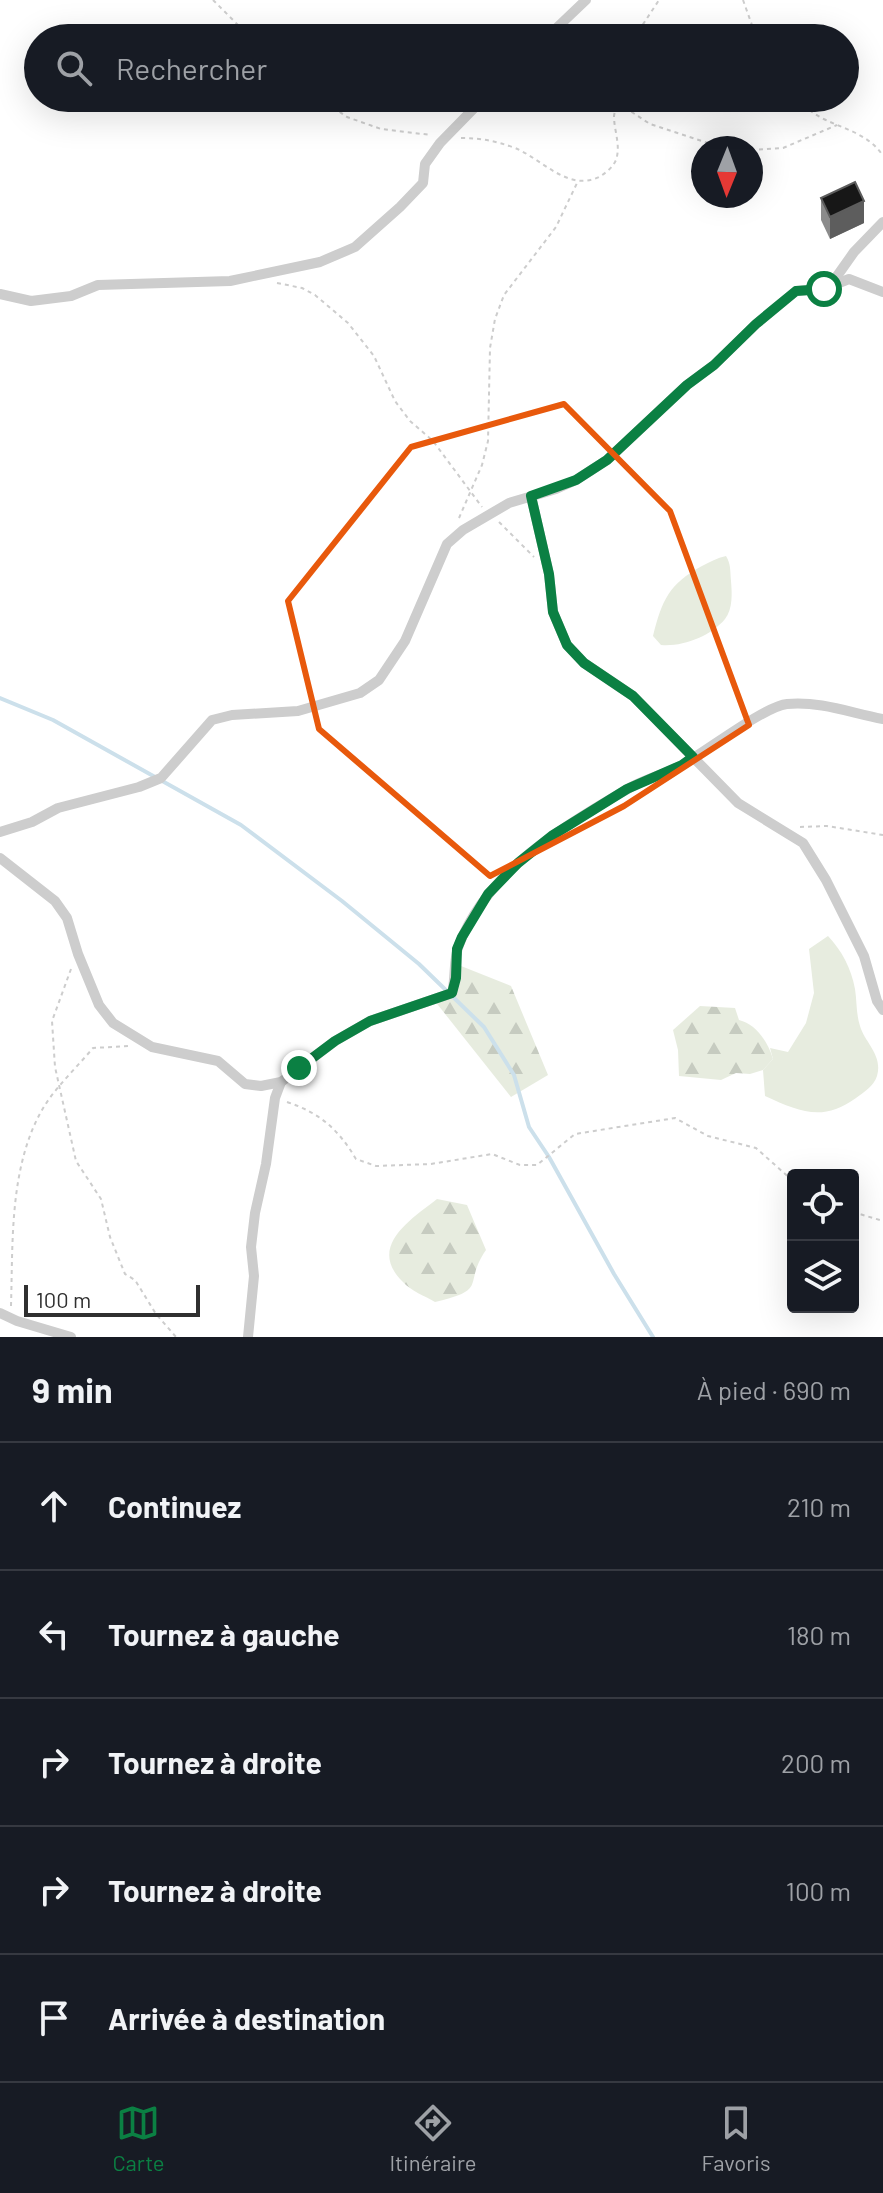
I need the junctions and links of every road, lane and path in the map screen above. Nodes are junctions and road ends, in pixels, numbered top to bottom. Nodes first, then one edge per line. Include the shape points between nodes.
1 (213, 0) edge
2 (586, 0) edge
3 (659, 0) edge
4 (743, 0) edge
5 (237, 24) edge
6 (561, 24) edge
7 (643, 24) edge
8 (752, 24) edge
9 (340, 112) edge
10 (470, 112) edge
11 (615, 112) edge
12 (634, 112) edge
13 (807, 112) edge
14 (839, 125) junction
15 (444, 137) junction
16 (691, 137) edge
17 (763, 149) edge
18 (883, 156) edge
19 (578, 181) junction
20 (883, 222) edge
21 (261, 277) junction
22 (829, 288) junction
23 (883, 292) edge
24 (0, 294) edge
25 (471, 489) junction
26 (531, 496) junction
27 (490, 514) junction
28 (458, 519) dead end
29 (549, 574) junction
30 (883, 719) edge
31 (693, 757) junction
32 (779, 828) junction
33 (0, 832) edge
34 (883, 835) edge
35 (0, 858) edge
36 (78, 954) junction
37 (883, 1010) edge
38 (152, 1047) junction
39 (281, 1082) junction
40 (59, 1088) junction
41 (275, 1098) junction
42 (787, 1176) edge
43 (859, 1214) edge
44 (883, 1221) edge
45 (0, 1313) edge
46 (11, 1319) junction
47 (71, 1337) edge
48 (176, 1337) edge
49 (248, 1337) edge

1 - 5 path
2 - 6 street
3 - 7 path
4 - 8 path
9 - 15 path via 381,129
10 - 15 street
11 - 19 path via 616,162 590,181
12 - 16 path via 650,124
13 - 14 path
14 - 17 path via 783,148
14 - 18 path via 877,146
15 - 19 path via 487,138
15 - 21 street via 425,164 423,183 355,247
19 - 25 path via 556,227 504,295 495,319 488,441
20 - 22 street
21 - 24 street via 98,285 71,296 31,301
21 - 25 path via 302,288 348,323 374,356 395,401
22 - 23 street via 849,279
22 - 26 street via 796,291 607,460 576,480
25 - 27 path
25 - 28 path
26 - 27 street
26 - 29 street
27 - 29 path
27 - 33 street via 447,544 405,641 379,680 360,693 298,711 212,720 161,778 58,808
29 - 31 street via 553,612 567,645 633,696
30 - 31 street via 838,706 784,704
31 - 32 street via 738,803
31 - 39 street via 627,789 518,863 488,894 462,937 452,993 370,1021
32 - 34 path via 827,826
32 - 37 street via 803,843 826,880 864,956
35 - 36 street via 55,901 67,918
36 - 38 street via 99,1005 113,1023
36 - 40 path via 52,1021
38 - 39 street via 218,1061 245,1084
38 - 40 path via 93,1048
39 - 41 street
40 - 46 path via 45,1105 24,1152 16,1196
40 - 48 path via 76,1161 101,1199 125,1274
41 - 42 path via 311,1110 342,1136 356,1159 376,1166 492,1154 520,1165 537,1165 575,1134 675,1118 708,1136 756,1148
41 - 49 street via 251,1247
43 - 44 path
45 - 46 street
46 - 47 street

